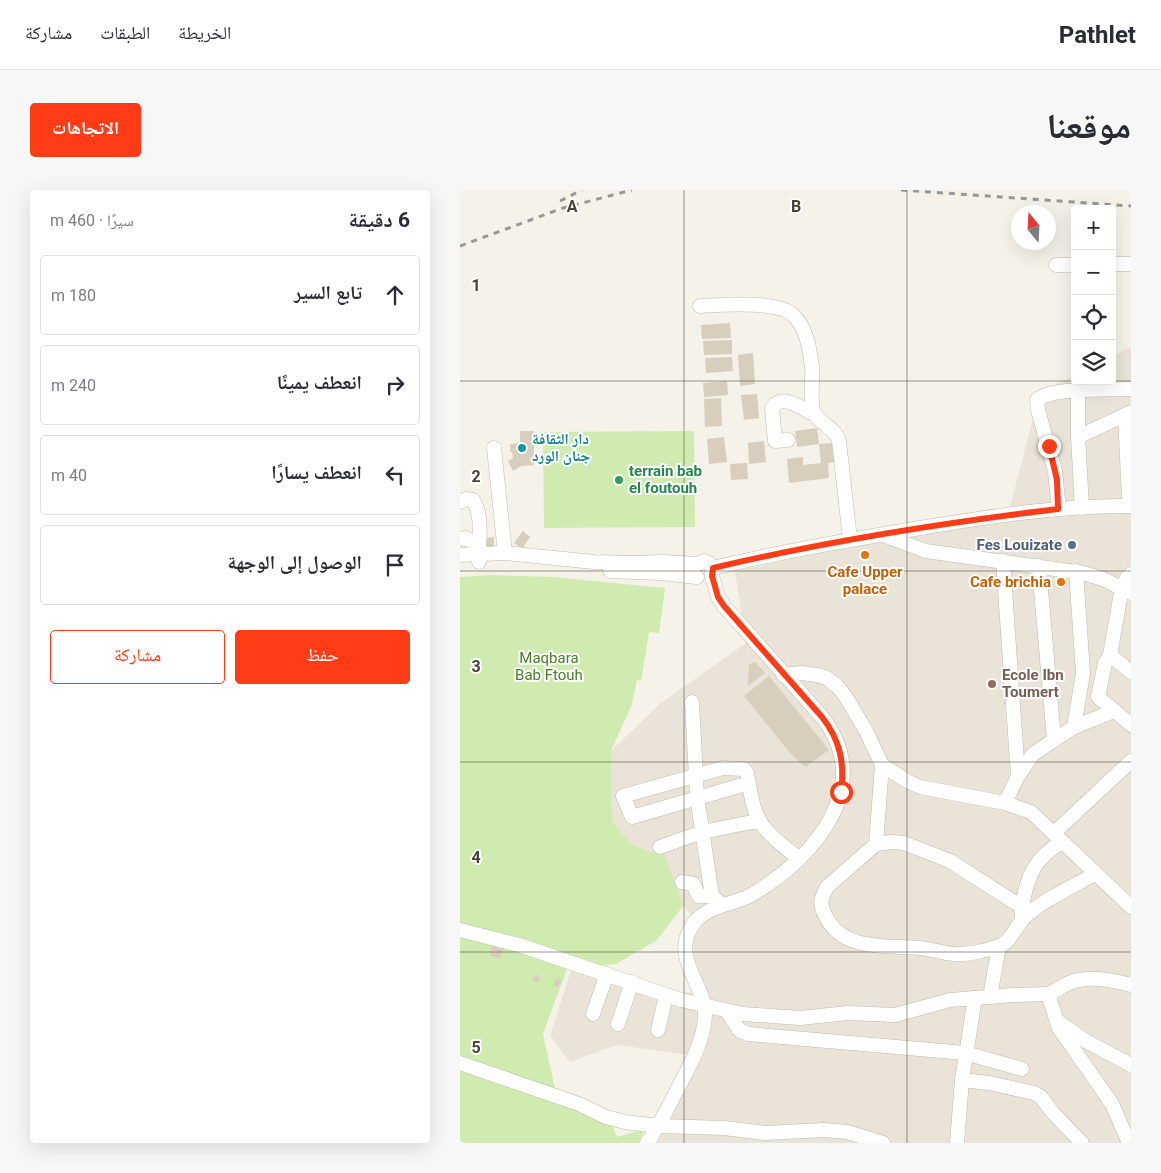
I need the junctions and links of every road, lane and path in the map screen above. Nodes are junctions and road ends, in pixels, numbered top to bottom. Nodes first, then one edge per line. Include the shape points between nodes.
1 (1116, 264) edge
2 (1131, 264) edge
3 (1056, 265) dead end
4 (1071, 265) edge
5 (700, 306) dead end
6 (1131, 389) edge
7 (1078, 390) junction
8 (814, 414) junction
9 (1128, 414) edge
10 (1078, 437) junction
11 (788, 440) dead end
12 (494, 448) dead end
13 (1130, 500) edge
14 (460, 502) edge
15 (1082, 508) junction
16 (1058, 509) junction
17 (880, 534) junction
18 (460, 539) edge
19 (850, 539) junction
20 (505, 553) junction
21 (479, 554) junction
22 (460, 555) edge
23 (1003, 561) junction
24 (460, 564) edge
25 (1039, 566) junction
26 (1076, 571) junction
27 (704, 573) junction
28 (1131, 574) edge
29 (1126, 591) edge
30 (1110, 655) junction
31 (1131, 672) edge
32 (783, 675) junction
33 (1080, 696) junction
34 (1098, 697) junction
35 (692, 702) dead end
36 (1114, 711) junction
37 (1131, 725) edge
38 (1074, 727) junction
39 (1054, 740) junction
40 (1131, 761) edge
41 (882, 765) junction
42 (695, 776) junction
43 (1018, 776) junction
44 (749, 784) junction
45 (697, 797) junction
46 (1005, 803) junction
47 (760, 822) junction
48 (702, 832) junction
49 (1058, 838) junction
50 (876, 844) junction
51 (660, 847) dead end
52 (798, 858) junction
53 (1095, 874) junction
54 (682, 882) dead end
55 (712, 896) junction
56 (724, 905) junction
57 (1131, 908) edge
58 (1022, 914) junction
59 (460, 930) edge
60 (999, 946) junction
61 (607, 974) junction
62 (632, 982) junction
63 (1131, 985) edge
64 (1048, 994) junction
65 (666, 996) junction
66 (990, 997) junction
67 (975, 998) junction
68 (705, 1006) junction
69 (727, 1011) junction
70 (594, 1014) dead end
71 (1056, 1019) junction
72 (618, 1024) dead end
73 (658, 1030) dead end
74 (965, 1053) junction
75 (460, 1064) edge
76 (1131, 1065) edge
77 (1022, 1068) dead end
78 (962, 1080) junction
79 (658, 1126) junction
80 (647, 1143) edge
81 (883, 1143) edge
82 (957, 1143) edge
83 (1082, 1143) edge
84 (1129, 1143) edge

1 - 2 street
3 - 4 street
5 - 8 street via 745,303 792,314 801,324 807,341
6 - 7 street
7 - 10 street
7 - 16 street via 1037,400 1055,471
8 - 11 street via 788,401 776,402 772,408 775,441
8 - 19 street via 835,432 839,441
9 - 10 street
9 - 13 street
10 - 15 street
12 - 20 street
13 - 15 street via 1117,506
14 - 21 street via 473,500 477,506
15 - 16 street
16 - 17 street
17 - 19 street
17 - 23 street via 926,551
18 - 21 street via 465,538
19 - 27 street
20 - 21 street
20 - 27 street via 594,562 664,562
21 - 22 street
21 - 24 street
21 - 27 street via 594,570
23 - 25 street
23 - 43 street
25 - 26 street
25 - 39 street
26 - 29 street via 1104,579
26 - 33 street via 1083,666
27 - 32 street via 724,606
28 - 29 street via 1127,578
29 - 30 street
30 - 31 street
30 - 34 street
32 - 41 street via 817,675 838,687 866,731
32 - 52 street via 830,727 842,760 842,784 836,809 824,829
33 - 34 street
33 - 38 street
34 - 36 street
35 - 42 street
36 - 37 street
36 - 38 street
38 - 39 street
39 - 43 street via 1033,754
40 - 49 street
41 - 46 street via 920,787
41 - 50 street
42 - 44 street via 736,767 744,769
42 - 45 street
42 - 45 street via 623,796 632,817
43 - 46 street
44 - 45 street
44 - 47 street
45 - 48 street
46 - 49 street via 1031,812
47 - 48 street
47 - 52 street
48 - 51 street
48 - 55 street
49 - 53 street
49 - 58 street via 1030,874 1025,885
50 - 58 street via 904,843 950,861
50 - 60 street via 827,887 822,896 820,905 826,919 840,934 869,945 954,954
52 - 56 street via 751,894
53 - 57 street
53 - 58 street
54 - 55 street via 693,884 699,896
55 - 56 street
56 - 68 street via 700,917 687,939 688,962
58 - 60 street via 1009,940
59 - 61 street via 520,945
60 - 66 street
61 - 62 street
61 - 70 street
62 - 65 street
62 - 72 street
63 - 64 street via 1102,979 1084,980
64 - 66 street
64 - 71 street
65 - 68 street
65 - 73 street
66 - 67 street
67 - 69 street via 944,1002 895,1015 848,1013 800,1018
67 - 74 street
68 - 69 street
68 - 79 street via 696,1051
69 - 74 street via 740,1030 748,1034
71 - 76 street via 1084,1040
71 - 84 street via 1064,1037 1112,1104
74 - 77 street
74 - 78 street
75 - 79 street via 611,1118
78 - 82 street
78 - 83 street via 1034,1093
79 - 80 street
79 - 81 street via 765,1132 824,1130 847,1132

